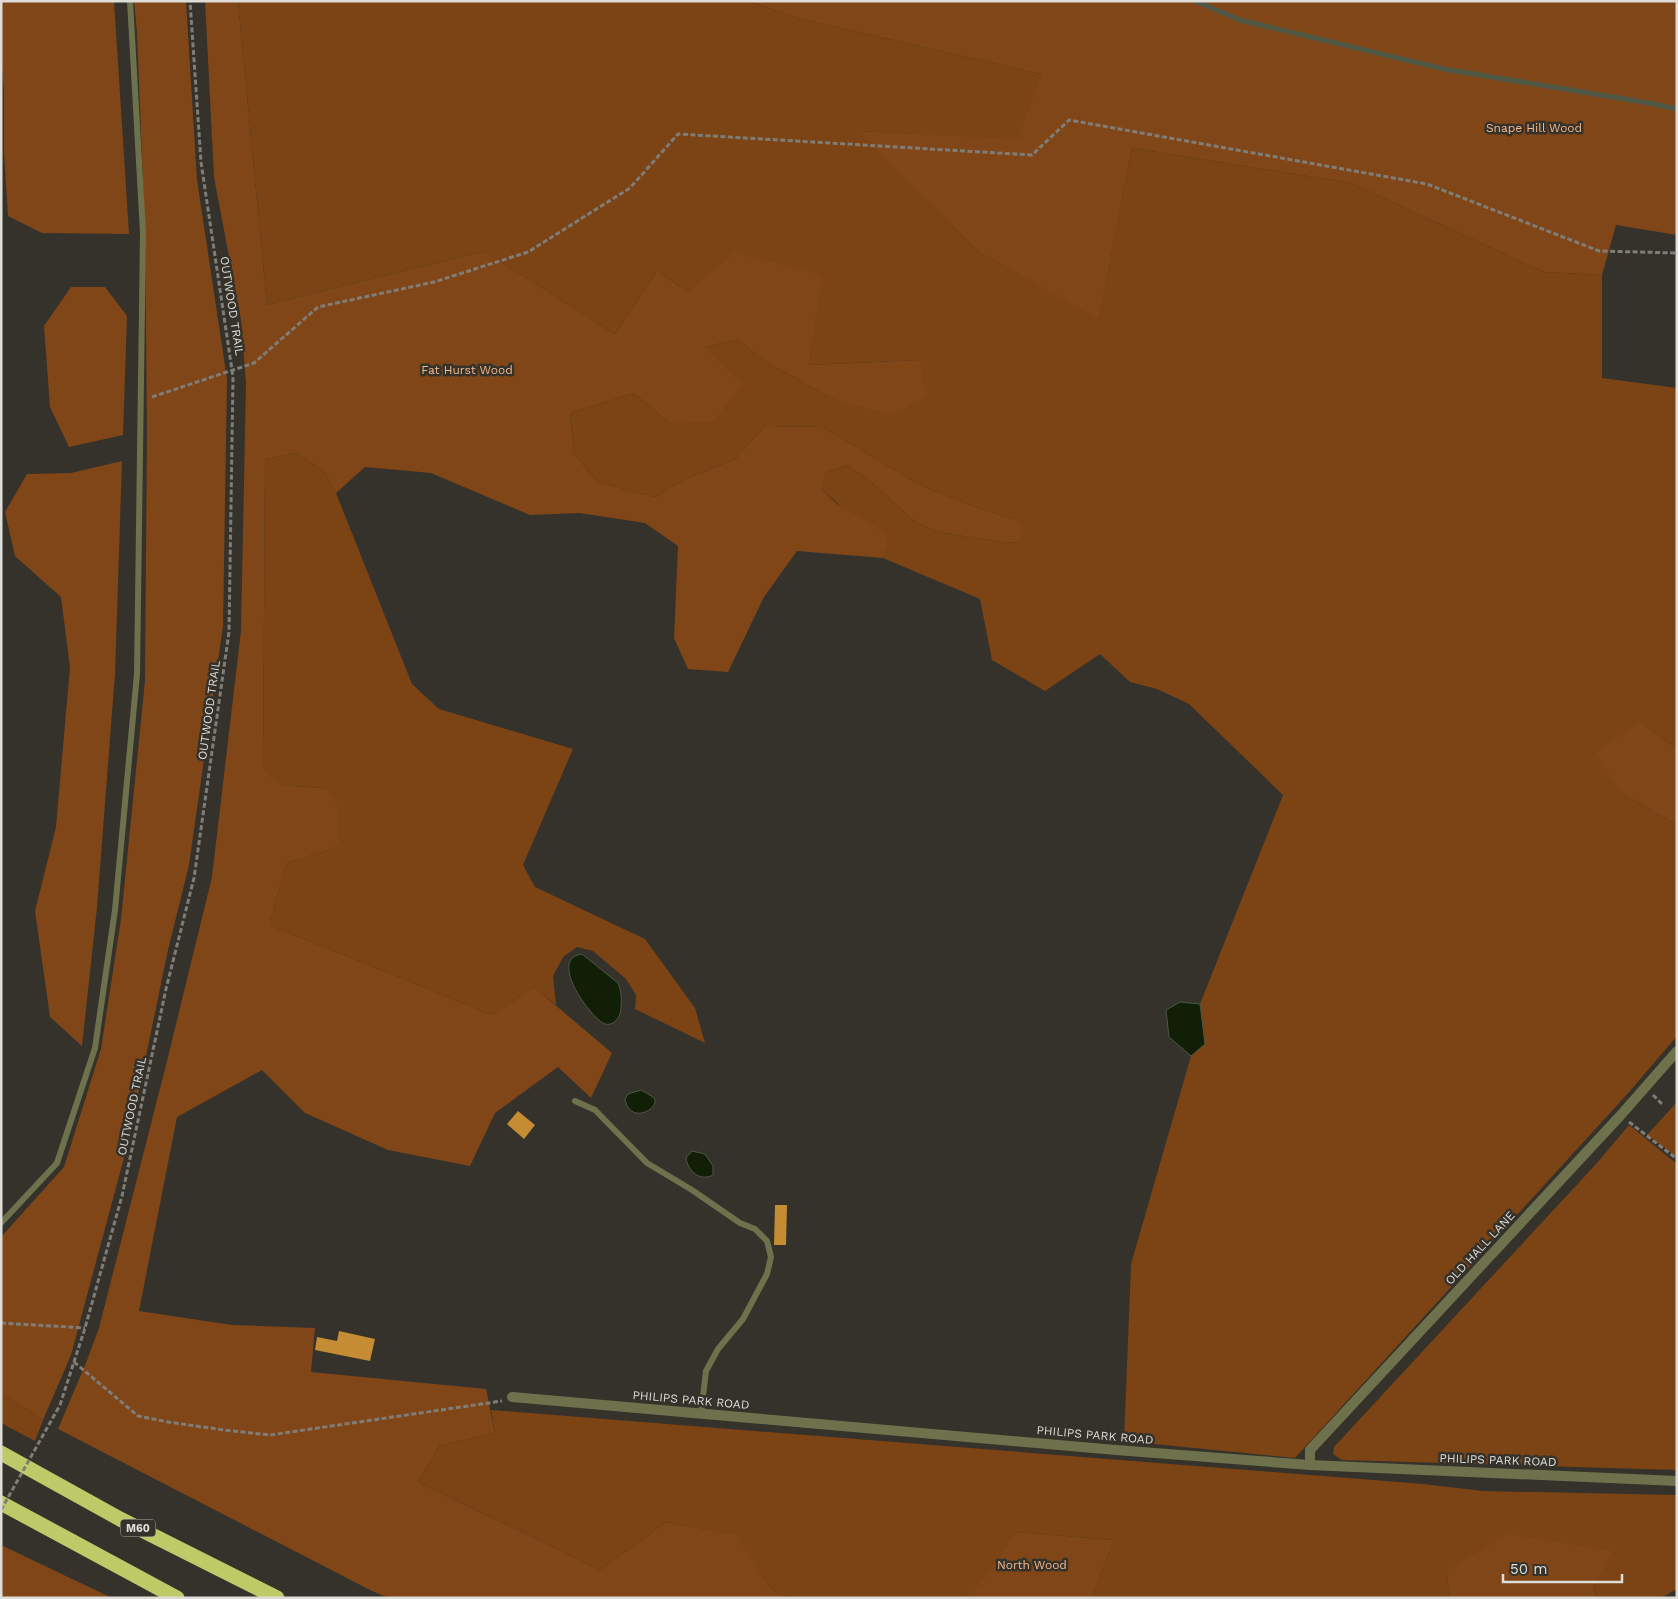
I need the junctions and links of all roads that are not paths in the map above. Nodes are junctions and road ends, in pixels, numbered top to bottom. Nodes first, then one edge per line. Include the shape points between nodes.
1 (130, 1) edge
2 (1677, 1051) edge
3 (575, 1101) dead end
4 (1, 1223) edge
5 (512, 1397) road end
6 (701, 1413) junction
7 (1, 1453) edge
8 (1310, 1465) junction
9 (1677, 1481) edge
10 (1, 1503) edge
11 (177, 1598) edge
12 (277, 1598) edge

1 - 4 lane via 144,233 137,674 116,910 95,1048 57,1163
2 - 8 street, OLD HALL LANE via 1310,1450
3 - 6 lane via 595,1110 647,1163 740,1224 755,1229 767,1241 771,1257 767,1274 743,1319 718,1349 706,1371
5 - 6 street, PHILIPS PARK ROAD
6 - 8 street, PHILIPS PARK ROAD
7 - 12 highway, M60 via 120,1519
8 - 9 street, PHILIPS PARK ROAD
10 - 11 highway

